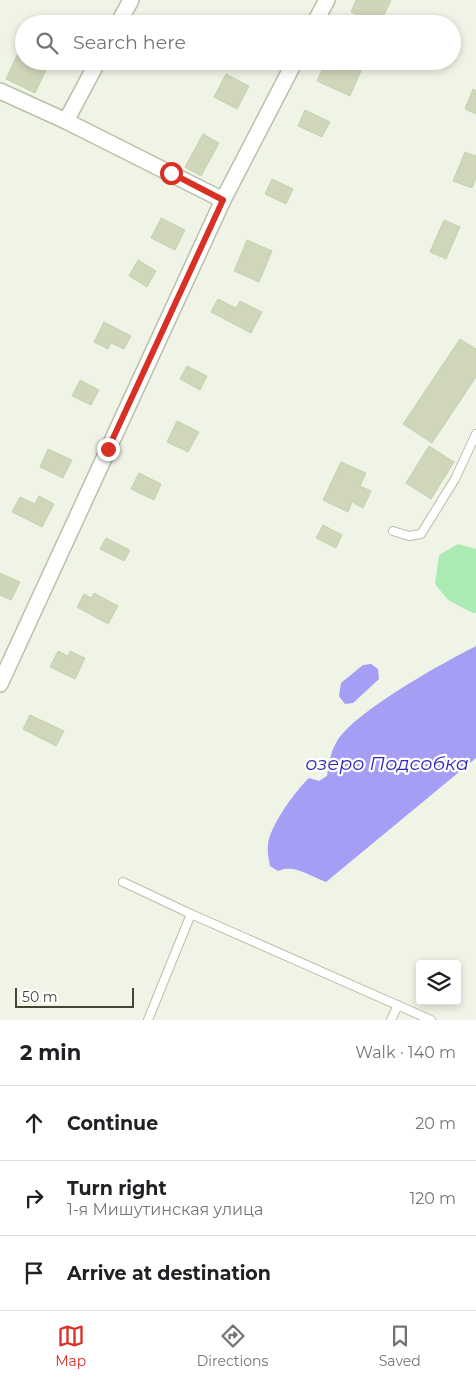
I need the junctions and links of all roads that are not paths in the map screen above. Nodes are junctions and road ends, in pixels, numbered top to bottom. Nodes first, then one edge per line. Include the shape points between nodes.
1 (131, 0) edge
2 (327, 0) edge
3 (123, 15) edge
4 (319, 15) edge
5 (93, 70) edge
6 (290, 70) edge
7 (0, 91) edge
8 (66, 121) junction
9 (223, 200) junction
10 (476, 434) edge
11 (393, 531) dead end
12 (0, 684) edge
13 (123, 882) dead end
14 (191, 914) junction
15 (398, 1005) junction
16 (148, 1020) edge
17 (391, 1020) edge
18 (431, 1020) edge

1 - 3 street
2 - 4 street
5 - 8 street
6 - 9 street
7 - 8 street
8 - 9 street
9 - 12 street
10 - 11 lane via 455,479 421,534 409,536
13 - 14 lane
14 - 15 lane
14 - 16 lane
15 - 17 lane
15 - 18 lane

